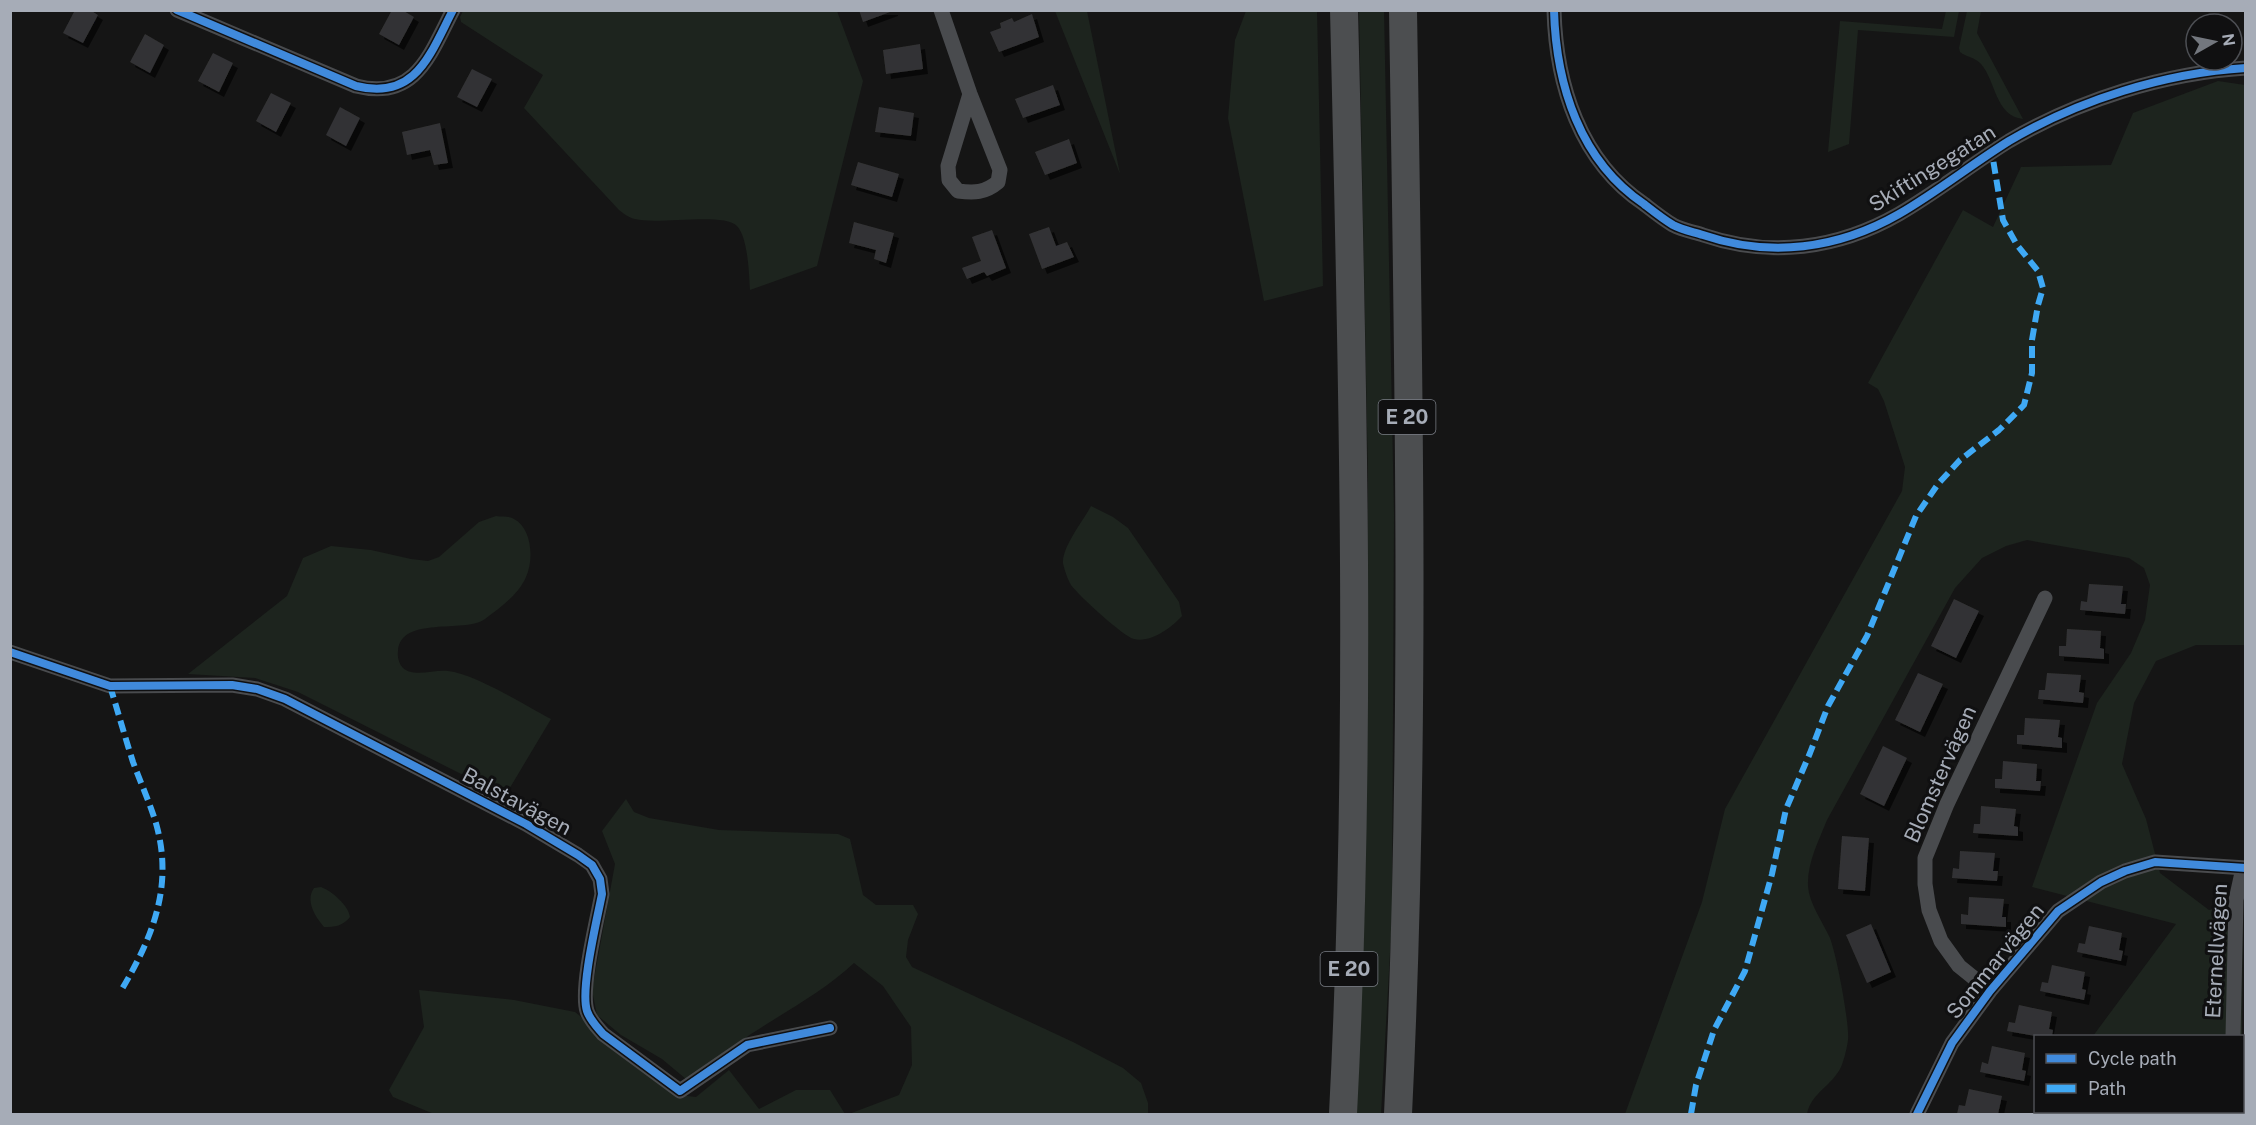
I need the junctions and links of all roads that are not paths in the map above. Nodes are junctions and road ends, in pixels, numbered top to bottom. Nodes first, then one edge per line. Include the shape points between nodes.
1 (177, 10) edge
2 (453, 10) edge
3 (941, 10) edge
4 (1344, 10) edge
5 (1402, 10) edge
6 (1554, 10) edge
7 (2246, 68) edge
8 (969, 94) junction
9 (2045, 598) dead end
10 (10, 652) edge
11 (2244, 868) edge
12 (1990, 991) junction
13 (830, 1028) dead end
14 (2233, 1035) edge
15 (1343, 1114) edge
16 (1398, 1114) edge
17 (1917, 1114) edge

1 - 2 street via 373,90 409,81 424,66
3 - 8 street
4 - 15 highway, E 20 via 1353,344 1355,631 1352,903
5 - 16 highway, E 20 via 1410,630 1406,914
6 - 7 street, Skiftingegatan via 1560,70 1574,115 1595,158 1626,192 1675,226 1754,248 1814,246 1845,238 1899,214 2010,141 2070,111 2146,85
8 - 8 street via 948,166 949,180 958,191 973,193 989,190 998,182 1000,170
9 - 12 street, Blomstervägen via 1925,858 1929,910 1941,941 1959,966
10 - 13 street, Balstavägen via 110,687 232,685 285,699 578,855 592,866 600,879 602,894 585,989 586,1010 603,1034 680,1091 747,1045
11 - 12 street, Sommarvägen via 2156,862 2101,882 2058,911
11 - 14 street, Eternellvägen via 2235,900
12 - 17 street, Sommarvägen via 1952,1043

